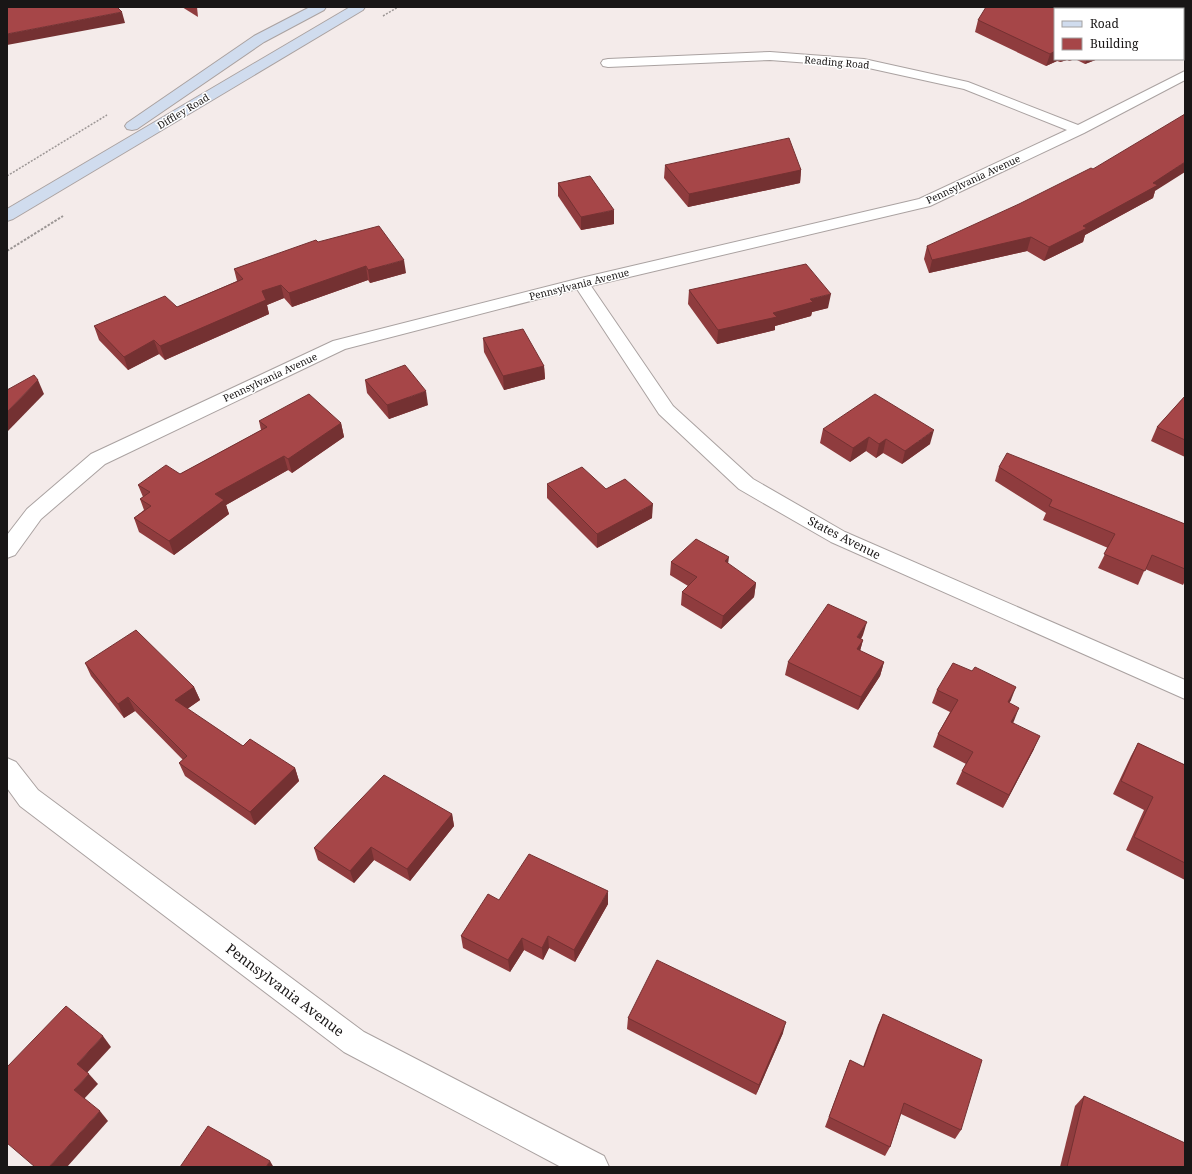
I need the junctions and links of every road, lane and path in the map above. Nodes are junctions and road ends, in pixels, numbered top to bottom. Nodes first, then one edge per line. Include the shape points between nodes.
1 (320, 7) edge
2 (359, 7) edge
3 (608, 63) dead end
4 (1185, 75) edge
5 (1079, 130) junction
6 (7, 212) edge
7 (7, 216) edge
8 (580, 283) junction
9 (7, 550) edge
10 (1185, 690) edge
11 (7, 768) edge
12 (593, 1167) edge

1 - 6 main road, Diffley Road via 259,40
2 - 7 main road, Diffley Road
3 - 5 street, Reading Road via 770,56 864,63 968,86
4 - 5 street, Pennsylvania Avenue
5 - 8 street, Pennsylvania Avenue via 924,203
8 - 9 street, Pennsylvania Avenue via 339,345 98,459 34,514
8 - 10 street, States Avenue via 666,410 746,484 838,537
11 - 12 street, Pennsylvania Avenue via 29,798 354,1042

